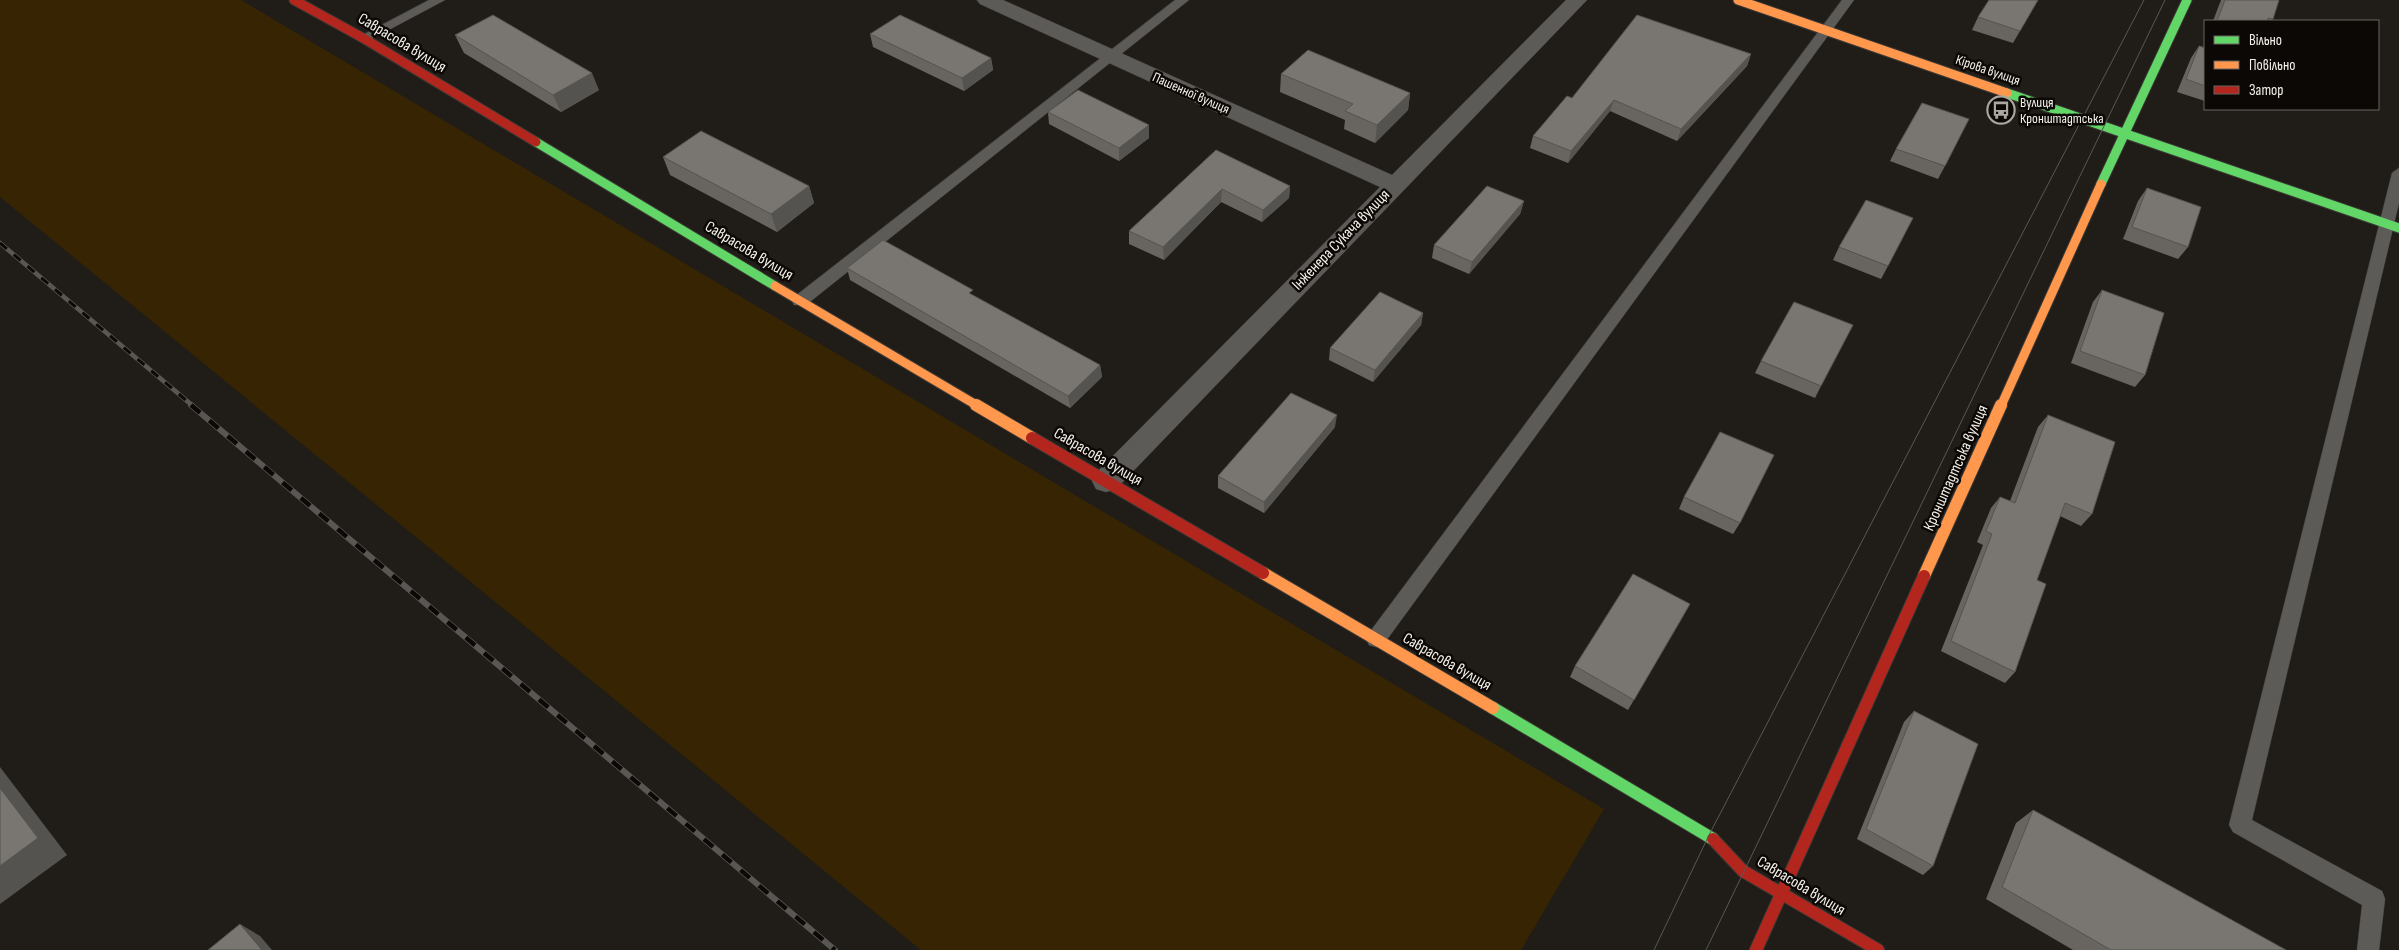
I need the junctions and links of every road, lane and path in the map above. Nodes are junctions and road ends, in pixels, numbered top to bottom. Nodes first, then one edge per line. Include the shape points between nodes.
1 (294, 0) edge
2 (439, 0) edge
3 (987, 0) edge
4 (1183, 0) edge
5 (1577, 0) edge
6 (1738, 0) edge
7 (1848, 0) edge
8 (2187, 0) edge
9 (1826, 30) junction
10 (363, 38) junction
11 (1109, 56) junction
12 (2124, 132) junction
13 (2399, 173) edge
14 (1395, 185) junction
15 (2393, 225) edge
16 (800, 301) junction
17 (1106, 481) junction
18 (1376, 640) junction
19 (1782, 895) junction
20 (1756, 950) edge
21 (1878, 950) edge
22 (2368, 950) edge

1 - 10 street, Саврасова вулиця
2 - 10 lane
3 - 11 street, Пашенної вулиця
4 - 11 lane
5 - 14 street, Інженера Сукача вулиця
6 - 9 street, Кірова вулиця
7 - 9 lane
8 - 12 street, Кронштадтська вулиця
9 - 12 street, Кірова вулиця
9 - 18 lane
10 - 16 street, Саврасова вулиця
11 - 14 street, Пашенної вулиця
11 - 16 lane
12 - 15 street, Кірова вулиця
12 - 19 street, Кронштадтська вулиця
13 - 15 lane
14 - 17 street, Інженера Сукача вулиця
15 - 22 lane via 2240,825 2374,898
16 - 17 street, Саврасова вулиця
17 - 18 street, Саврасова вулиця
18 - 19 street, Саврасова вулиця via 1709,835 1743,871
19 - 20 street, Кронштадтська вулиця
19 - 21 street, Саврасова вулиця

